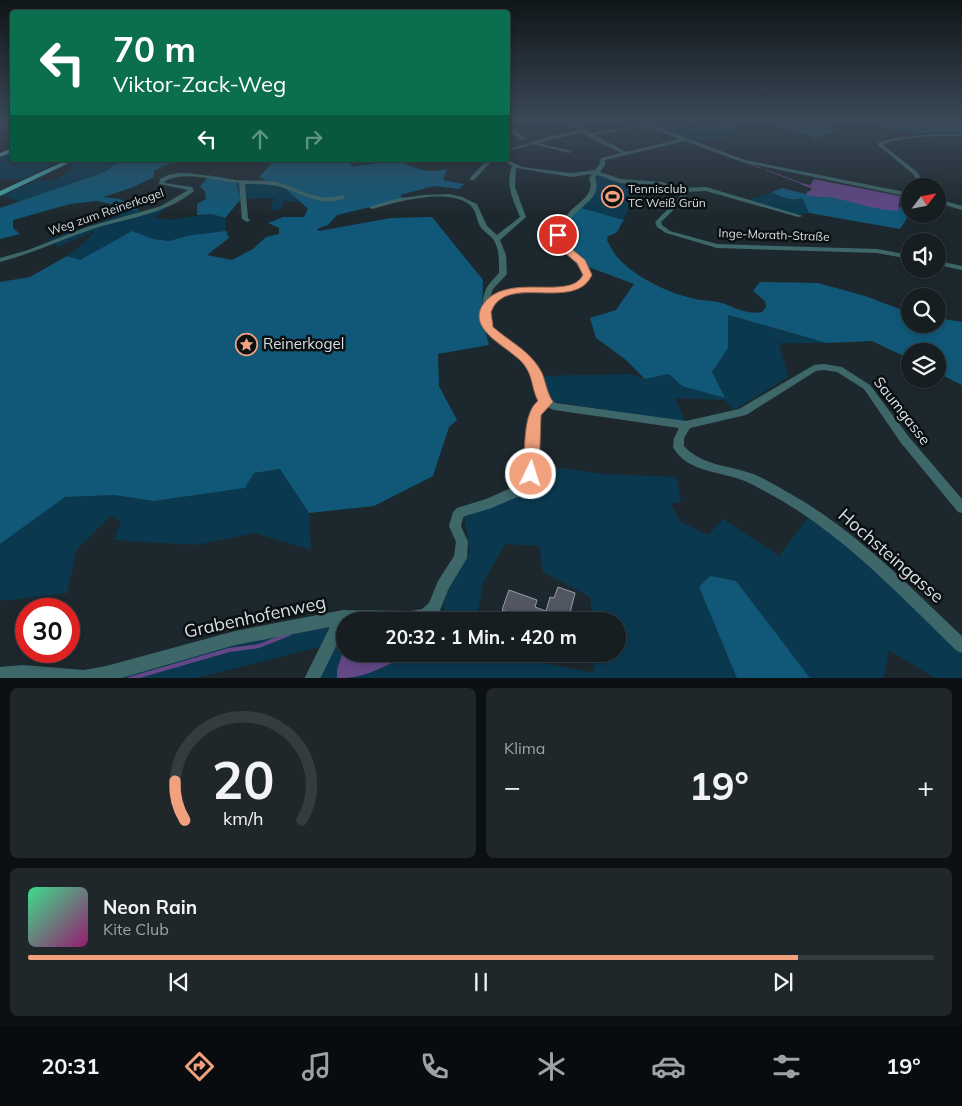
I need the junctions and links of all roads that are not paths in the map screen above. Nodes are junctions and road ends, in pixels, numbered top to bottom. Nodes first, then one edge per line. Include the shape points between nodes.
1 (624, 153) edge
2 (724, 153) edge
3 (889, 153) edge
4 (62, 162) edge
5 (68, 162) edge
6 (488, 162) edge
7 (507, 162) edge
8 (514, 167) junction
9 (596, 172) junction
10 (918, 178) edge
11 (472, 179) dead end
12 (242, 182) junction
13 (678, 190) junction
14 (0, 192) edge
15 (901, 193) edge
16 (342, 197) dead end
17 (946, 203) edge
18 (372, 207) dead end
19 (962, 208) edge
20 (800, 216) dead end
21 (247, 220) dead end
22 (497, 239) junction
23 (901, 255) edge
24 (0, 260) edge
25 (946, 265) edge
26 (962, 268) edge
27 (487, 307) junction
28 (546, 402) junction
29 (686, 425) junction
30 (962, 508) edge
31 (430, 612) edge
32 (336, 618) edge
33 (336, 631) edge
34 (962, 646) edge
35 (0, 675) edge
36 (312, 678) edge

1 - 9 street via 604,158
2 - 15 street via 752,163
3 - 10 street
4 - 14 main road
5 - 14 main road
6 - 11 street
7 - 8 street
8 - 9 street via 568,175
8 - 22 street via 512,191 523,217
9 - 13 street, Inge-Morath-Straße via 615,180 662,184
9 - 27 street via 590,197 571,214 558,235 563,247 582,262 587,275 585,281 570,289 513,290 498,296
12 - 16 street, Weg zum Reinerkogel via 277,184 320,200
12 - 21 street
12 - 24 street, Weg zum Reinerkogel via 170,176 162,180 162,184 190,188 191,191 163,207 89,228
13 - 20 street, Inge-Morath-Straße via 706,190
13 - 23 street, Inge-Morath-Straße via 683,195 682,199 660,219 659,226 692,240 729,247 841,248
17 - 19 street
18 - 22 street via 428,197 461,198 476,208 484,226
22 - 27 street via 504,259 503,274 486,293
25 - 26 street
27 - 28 street via 488,329 520,352 528,362 536,373
28 - 29 street, Saumgasse via 554,406
28 - 31 street, Grabenhofenweg via 535,415 531,474 522,489 457,516 455,526 462,542 460,558
29 - 30 street, Saumgasse via 742,412 814,368 839,369 867,387 905,440
29 - 34 street, Hochsteingasse via 678,447 686,456 699,465 748,477 815,516 854,544
32 - 35 street, Grabenhofenweg via 235,638 84,678 23,673
33 - 36 street

